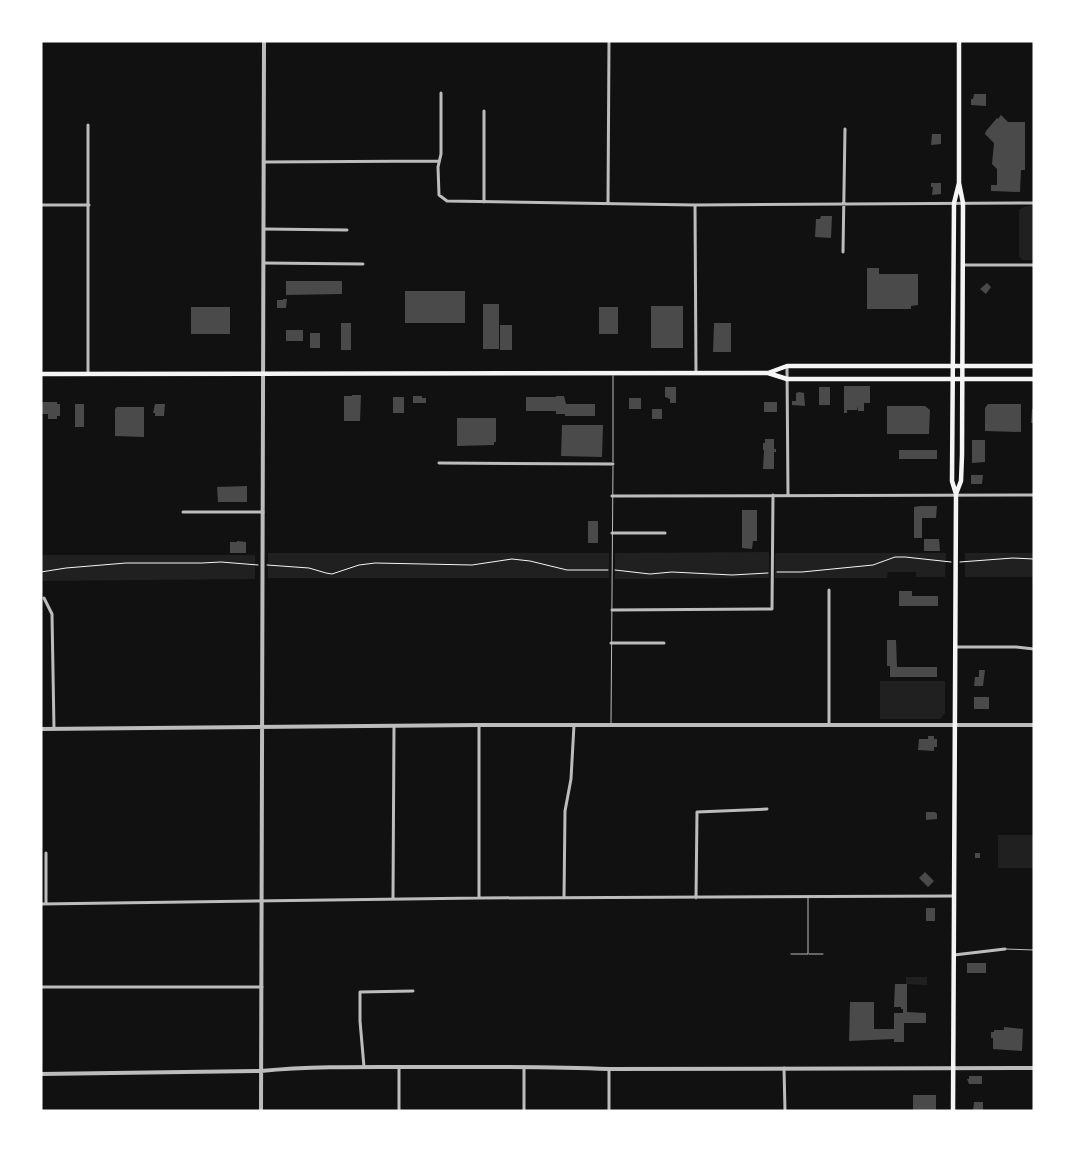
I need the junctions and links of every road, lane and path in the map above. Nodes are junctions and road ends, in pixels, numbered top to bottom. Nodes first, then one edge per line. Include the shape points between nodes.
1 (264, 41) edge
2 (609, 41) edge
3 (960, 41) edge
4 (441, 93) dead end
5 (484, 111) dead end
6 (88, 125) dead end
7 (845, 129) dead end
8 (439, 161) junction
9 (265, 162) junction
10 (959, 183) junction
11 (484, 202) junction
12 (608, 203) junction
13 (954, 203) junction
14 (963, 203) junction
15 (1034, 203) edge
16 (844, 204) junction
17 (41, 205) edge
18 (89, 205) junction
19 (695, 205) junction
20 (264, 229) junction
21 (347, 230) dead end
22 (843, 252) dead end
23 (264, 264) junction
24 (363, 264) dead end
25 (963, 265) junction
26 (1034, 265) edge
27 (953, 365) junction
28 (962, 365) junction
29 (787, 366) junction
30 (1034, 366) edge
31 (613, 373) junction
32 (696, 373) junction
33 (768, 373) junction
34 (41, 374) edge
35 (88, 374) junction
36 (263, 374) junction
37 (787, 379) junction
38 (953, 379) junction
39 (962, 379) junction
40 (1034, 379) edge
41 (439, 463) dead end
42 (612, 464) junction
43 (956, 494) junction
44 (1034, 495) edge
45 (612, 496) junction
46 (773, 496) junction
47 (788, 496) junction
48 (183, 512) dead end
49 (263, 512) junction
50 (612, 533) junction
51 (665, 533) dead end
52 (1034, 559) edge
53 (955, 562) junction
54 (253, 565) dead end
55 (270, 565) dead end
56 (612, 570) junction
57 (41, 572) edge
58 (773, 572) junction
59 (829, 590) dead end
60 (44, 598) dead end
61 (612, 610) junction
62 (612, 643) junction
63 (664, 643) dead end
64 (956, 647) junction
65 (1034, 649) edge
66 (611, 725) junction
67 (829, 725) junction
68 (1034, 725) edge
69 (394, 726) junction
70 (479, 726) junction
71 (574, 726) junction
72 (956, 726) junction
73 (263, 727) junction
74 (41, 729) edge
75 (54, 729) junction
76 (767, 809) dead end
77 (46, 853) dead end
78 (954, 896) junction
79 (808, 897) junction
80 (479, 898) junction
81 (564, 898) junction
82 (696, 898) junction
83 (394, 899) junction
84 (262, 901) junction
85 (41, 904) edge
86 (46, 904) junction
87 (1005, 949) joint
88 (1034, 950) edge
89 (791, 954) dead end
90 (808, 954) junction
91 (823, 954) dead end
92 (954, 955) junction
93 (41, 987) edge
94 (262, 987) junction
95 (413, 992) dead end
96 (364, 1067) junction
97 (399, 1067) junction
98 (524, 1067) junction
99 (784, 1068) junction
100 (952, 1068) junction
101 (1034, 1068) edge
102 (609, 1069) junction
103 (261, 1071) junction
104 (41, 1074) edge
105 (261, 1111) edge
106 (398, 1111) edge
107 (524, 1111) edge
108 (609, 1111) edge
109 (785, 1111) edge
110 (953, 1111) edge

1 - 9 street
2 - 12 street
3 - 10 main road
4 - 8 street
5 - 11 street
6 - 18 street
7 - 16 street
8 - 9 street
8 - 11 street via 440,196 447,201
9 - 20 street
10 - 13 main road
10 - 14 main road
11 - 12 street
12 - 19 street
13 - 14 street
13 - 16 street
13 - 27 main road
14 - 15 street
14 - 25 main road
16 - 19 street
16 - 22 street
17 - 18 street
18 - 35 street
19 - 32 street
20 - 21 street
20 - 23 street
23 - 24 street
23 - 36 street
25 - 26 street
25 - 28 main road
27 - 28 main road
27 - 29 main road
27 - 38 main road
28 - 30 main road
28 - 39 main road
29 - 33 main road
29 - 37 street
31 - 32 main road
31 - 36 main road
31 - 42 lane
32 - 33 main road
33 - 37 main road
34 - 35 main road
35 - 36 main road
36 - 49 street
37 - 38 main road
37 - 47 street
38 - 39 main road
38 - 43 main road via 952,481
39 - 40 main road
39 - 43 main road via 962,481
41 - 42 street
42 - 45 lane
43 - 44 street
43 - 47 street
43 - 53 main road
45 - 46 street
45 - 50 lane
46 - 47 street
46 - 58 street
48 - 49 street
49 - 73 street
50 - 51 street
50 - 56 lane
52 - 53 path
53 - 58 path via 900,557 873,564
53 - 64 main road
54 - 57 path via 126,563
55 - 56 path via 309,568 332,574 367,564 472,565 512,559 567,570
56 - 58 path via 650,574
56 - 61 lane
58 - 61 street via 772,609
59 - 67 street
60 - 75 street via 52,614
61 - 62 lane
62 - 63 street
62 - 66 lane
64 - 65 street via 1016,646
64 - 72 main road
66 - 67 street
66 - 71 street
67 - 72 street
68 - 72 street
69 - 70 street
69 - 73 street
69 - 83 street
70 - 71 street
70 - 80 street
71 - 81 street via 571,779 565,811
72 - 78 main road
73 - 75 street
73 - 84 street
74 - 75 street
76 - 82 street via 697,812
77 - 86 street
78 - 79 street
78 - 92 main road
79 - 82 street
79 - 90 lane
80 - 81 street
80 - 83 street
81 - 82 street
83 - 84 street
84 - 86 street
84 - 94 street
85 - 86 street
87 - 88 lane
87 - 92 street
89 - 90 lane
90 - 91 lane
92 - 100 main road
93 - 94 street
94 - 103 street
95 - 96 street via 360,992
96 - 97 street
96 - 103 street
97 - 98 street
97 - 106 street
98 - 102 street
98 - 107 street
99 - 100 street
99 - 102 street
99 - 109 street
100 - 101 street
100 - 110 main road
102 - 108 street
103 - 104 street
103 - 105 street

